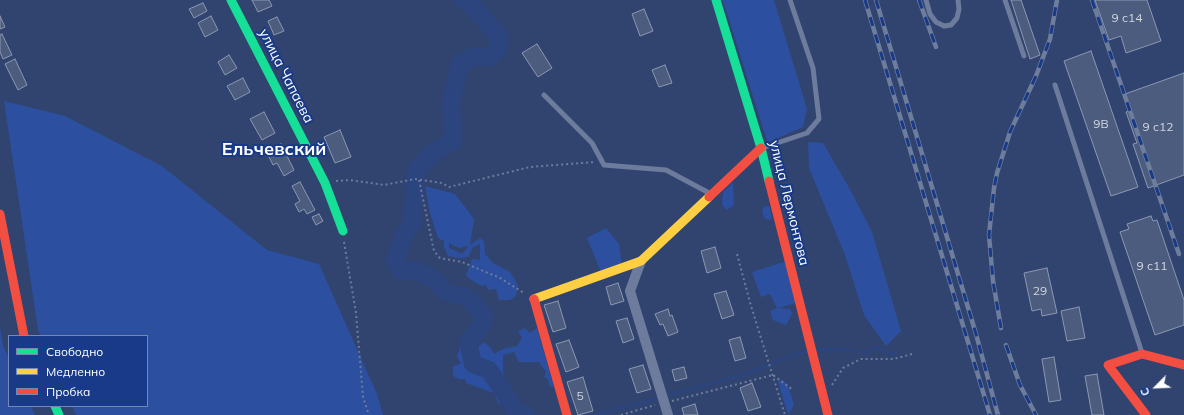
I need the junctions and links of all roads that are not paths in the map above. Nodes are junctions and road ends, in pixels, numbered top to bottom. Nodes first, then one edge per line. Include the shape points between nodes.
1 (231, 0) edge
2 (716, 0) edge
3 (790, 0) edge
4 (926, 0) edge
5 (958, 0) edge
6 (1005, 0) edge
7 (1024, 56) dead end
8 (1055, 85) dead end
9 (544, 95) dead end
10 (761, 148) junction
11 (712, 195) junction
12 (0, 214) edge
13 (343, 231) road end
14 (641, 261) junction
15 (24, 335) edge
16 (1142, 354) junction
17 (1184, 365) edge
18 (567, 415) edge
19 (668, 415) edge
20 (828, 415) edge
21 (1146, 415) edge

1 - 13 street, улица Чапаева via 325,183
2 - 10 street, улица Лермонтова
3 - 10 lane via 813,68 819,119 807,133
4 - 5 lane via 930,14 936,22 944,26 951,25 957,18
6 - 7 lane
8 - 16 lane
9 - 11 lane via 592,143 604,165 666,170
10 - 11 street
10 - 20 street, улица Лермонтова
11 - 14 street
12 - 15 street
14 - 18 street via 533,300
14 - 19 street via 630,291
16 - 17 street
16 - 21 street via 1108,365

